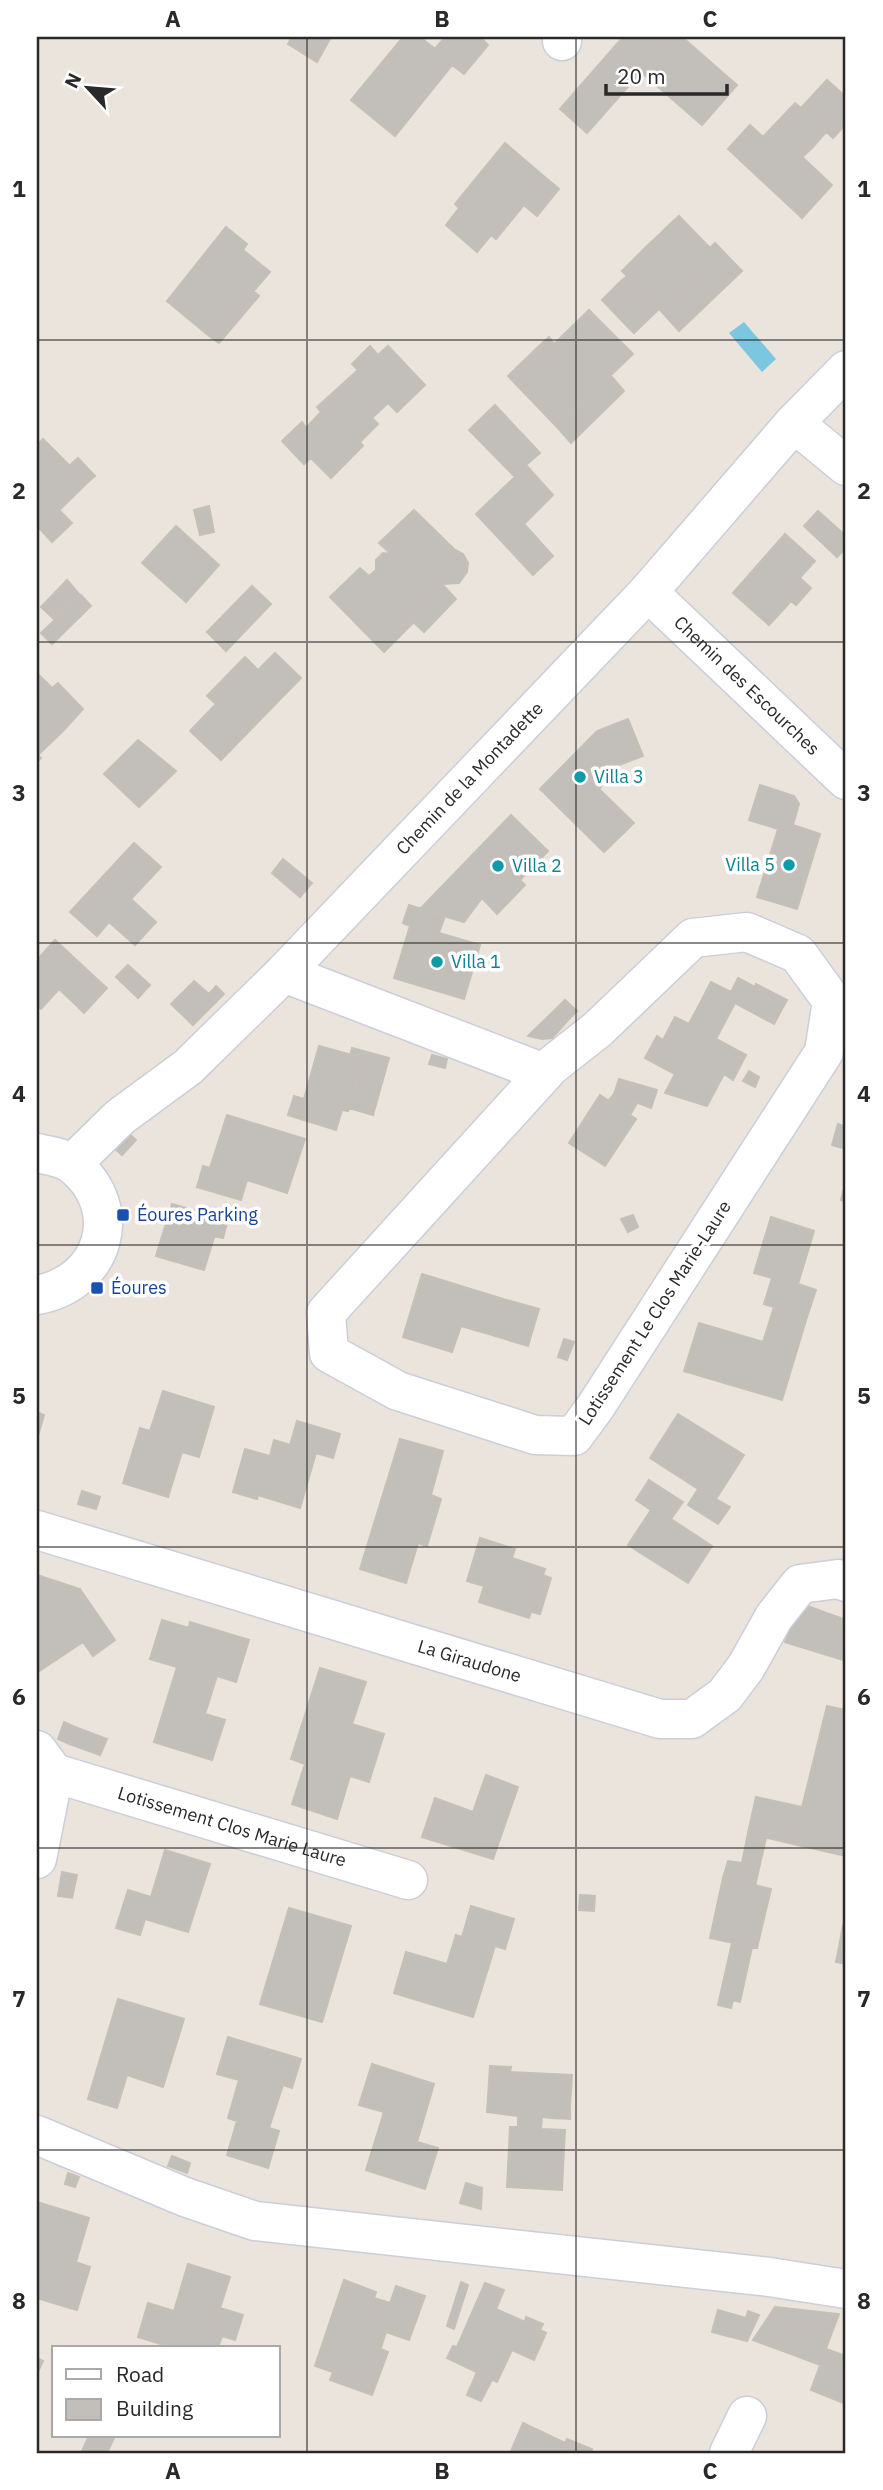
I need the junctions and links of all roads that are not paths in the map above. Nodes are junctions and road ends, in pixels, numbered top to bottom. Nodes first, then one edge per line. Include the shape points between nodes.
1 (846, 370) edge
2 (794, 423) junction
3 (846, 466) edge
4 (648, 592) junction
5 (846, 780) edge
6 (284, 974) junction
7 (544, 1073) junction
8 (54, 1159) edge
9 (37, 1295) edge
10 (37, 1530) edge
11 (846, 1582) edge
12 (45, 1762) edge
13 (37, 1859) edge
14 (408, 1880) dead end
15 (37, 2135) edge
16 (846, 2289) edge
17 (747, 2416) dead end
18 (729, 2453) edge

1 - 2 street, Chemin de la Montadette
2 - 3 street
2 - 4 street, Chemin de la Montadette
4 - 5 street, Chemin des Escourches
4 - 6 street, Chemin de la Montadette
6 - 7 street
6 - 8 street, Chemin de la Montadette via 188,1067
7 - 7 street, Lotissement Le Clos Marie-Laure via 326,1312 329,1353 398,1391 535,1435 574,1436 824,1052 832,1001 798,954 747,932 693,938 598,1029
8 - 9 street via 91,1185 104,1214 104,1233 85,1271 67,1285
10 - 11 street, La Giraudone via 660,1719 692,1719 725,1695 800,1584
12 - 13 street
12 - 14 street, Lotissement Clos Marie Laure
15 - 16 street via 255,2221
17 - 18 street

